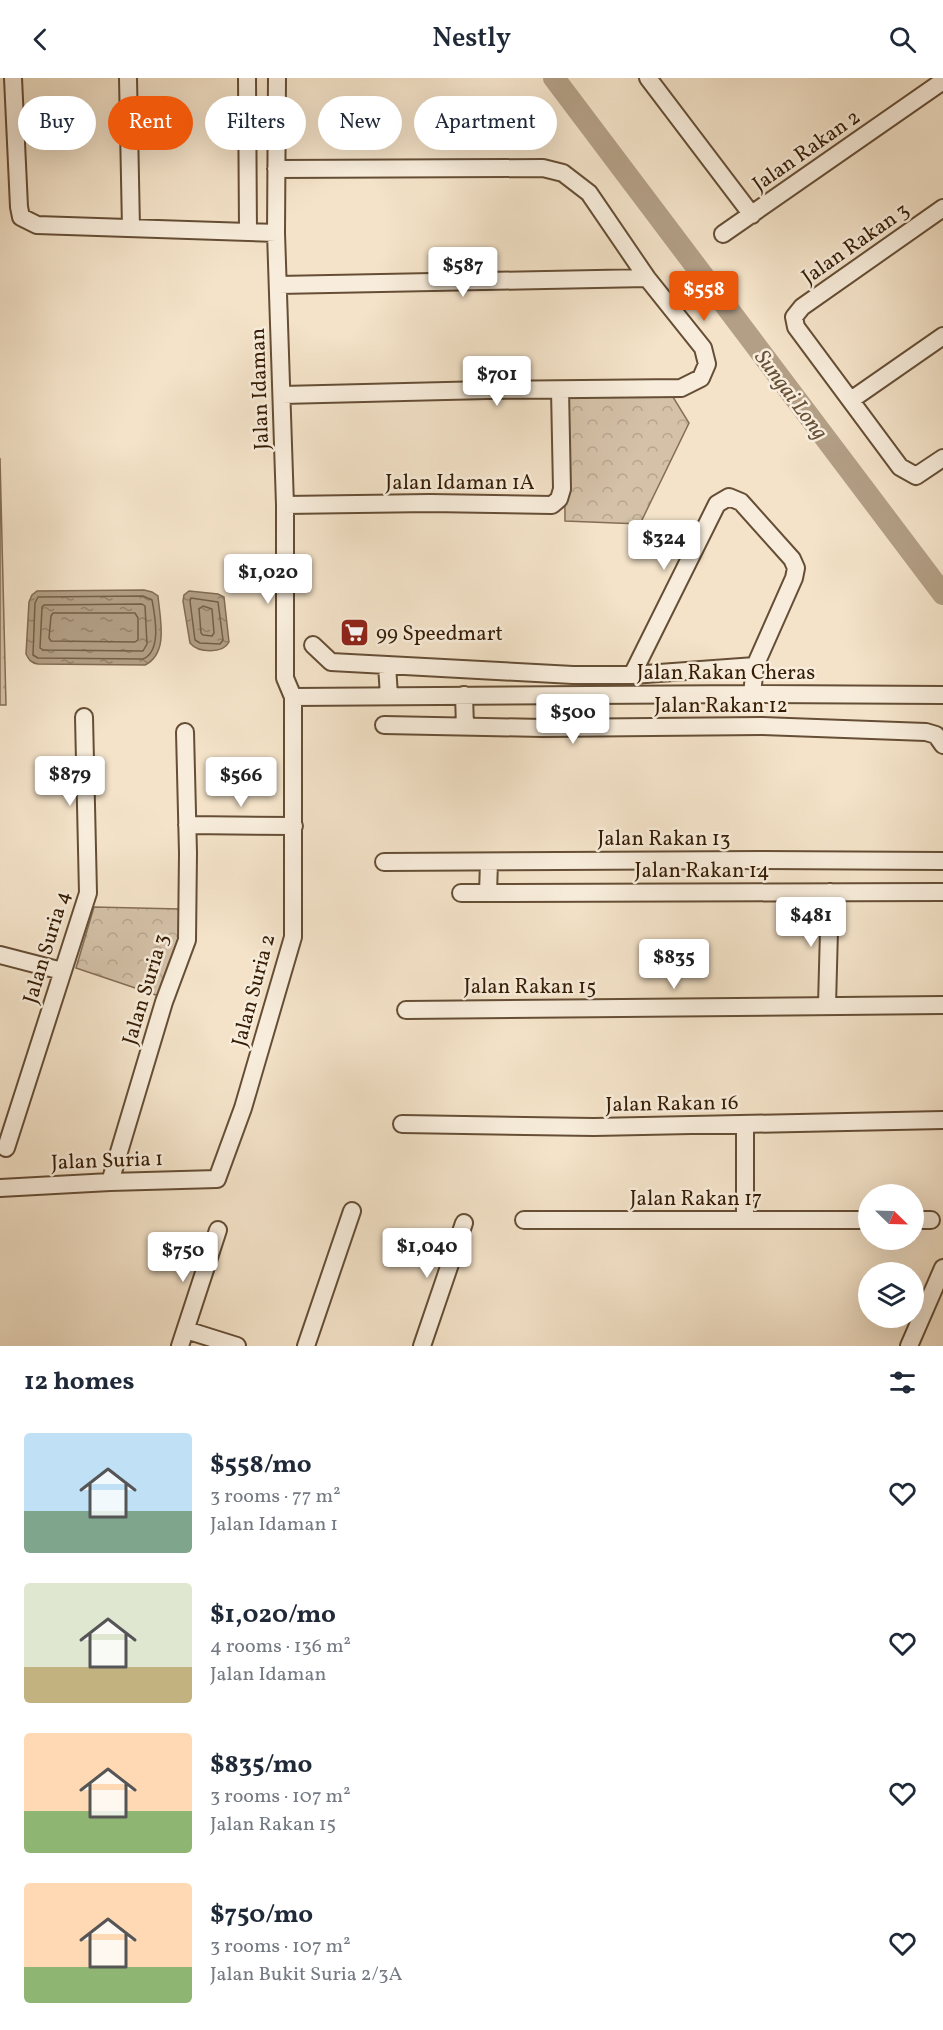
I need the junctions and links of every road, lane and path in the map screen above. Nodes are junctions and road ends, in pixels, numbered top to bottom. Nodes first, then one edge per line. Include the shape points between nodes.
1 (14, 78) edge
2 (128, 78) edge
3 (247, 78) edge
4 (277, 78) edge
5 (648, 78) edge
6 (943, 81) edge
7 (276, 169) junction
8 (943, 208) edge
9 (752, 215) junction
10 (131, 228) junction
11 (248, 232) junction
12 (276, 233) junction
13 (723, 234) dead end
14 (648, 279) junction
15 (278, 285) junction
16 (943, 336) edge
17 (560, 390) junction
18 (282, 395) junction
19 (851, 400) junction
20 (943, 458) edge
21 (285, 505) junction
22 (313, 645) dead end
23 (387, 665) junction
24 (755, 666) junction
25 (487, 670) junction
26 (632, 675) junction
27 (752, 694) junction
28 (487, 695) junction
29 (943, 695) edge
30 (388, 696) junction
31 (464, 696) junction
32 (293, 697) junction
33 (84, 717) dead end
34 (384, 725) dead end
35 (465, 726) junction
36 (184, 732) dead end
37 (943, 745) edge
38 (187, 825) junction
39 (294, 826) junction
40 (943, 861) edge
41 (384, 862) dead end
42 (489, 862) junction
43 (830, 892) junction
44 (943, 892) edge
45 (461, 893) dead end
46 (489, 893) junction
47 (0, 955) edge
48 (62, 971) junction
49 (827, 1005) junction
50 (943, 1005) edge
51 (406, 1010) dead end
52 (943, 1120) edge
53 (402, 1124) dead end
54 (745, 1125) junction
55 (6, 1148) dead end
56 (217, 1179) joint
57 (110, 1182) junction
58 (0, 1188) edge
59 (352, 1211) dead end
60 (524, 1220) dead end
61 (745, 1220) junction
62 (858, 1220) edge
63 (924, 1220) edge
64 (931, 1220) dead end
65 (464, 1223) dead end
66 (218, 1230) dead end
67 (943, 1268) edge
68 (183, 1338) edge
69 (237, 1346) edge
70 (306, 1346) edge
71 (422, 1346) edge
72 (909, 1346) edge

1 - 10 street via 21,217 37,225
2 - 10 street
3 - 11 street
4 - 7 street, Jalan Idaman
5 - 9 street
6 - 9 street, Jalan Rakan 2
7 - 12 street, Jalan Idaman
7 - 14 street via 543,168 563,173 589,193
8 - 19 street, Jalan Rakan 3 via 794,317 796,327
9 - 13 street, Jalan Rakan 2
10 - 11 street
11 - 12 street
12 - 15 street, Jalan Idaman
14 - 15 street
14 - 17 street via 703,348 707,364 701,378 681,388
15 - 18 street, Jalan Idaman
16 - 19 street
17 - 18 street
17 - 21 street, Jalan Idaman 1A via 562,489 552,505
18 - 21 street, Jalan Idaman
19 - 20 street via 900,467 916,476
21 - 32 street, Jalan Idaman via 285,678
22 - 23 street via 331,662
23 - 25 street
23 - 30 street
24 - 26 street
24 - 26 street via 796,568 741,502 729,497 717,504
24 - 27 street
25 - 26 street
25 - 28 street
27 - 28 street, Jalan Rakan Cheras
27 - 29 street, Jalan Rakan Cheras
28 - 31 street, Jalan Rakan Cheras
30 - 31 street, Jalan Rakan Cheras
30 - 32 street, Jalan Rakan Cheras
31 - 35 street
32 - 39 street, Jalan Suria 2
33 - 48 street, Jalan Suria 4 via 88,893
34 - 35 street, Jalan Rakan 12
35 - 37 street, Jalan Rakan 12 via 762,726 926,732 936,735
36 - 38 street, Jalan Suria 3
38 - 39 street
38 - 57 street, Jalan Suria 3 via 187,940 164,1002
39 - 56 street, Jalan Suria 2 via 293,937 243,1108
40 - 42 street, Jalan Rakan 13
41 - 42 street, Jalan Rakan 13
42 - 46 street
43 - 44 street, Jalan Rakan 14
43 - 46 street, Jalan Rakan 14
43 - 49 street
45 - 46 street, Jalan Rakan 14
47 - 48 street
48 - 55 street, Jalan Suria 4
49 - 50 street, Jalan Rakan 15
49 - 51 street, Jalan Rakan 15
52 - 54 street, Jalan Rakan 16
53 - 54 street, Jalan Rakan 16
54 - 61 street
56 - 57 street, Jalan Suria 1
57 - 58 street, Jalan Suria 1
59 - 70 street
60 - 61 street, Jalan Rakan 17
61 - 62 street, Jalan Rakan 17
63 - 64 street
65 - 71 street
66 - 68 street
67 - 72 street
68 - 69 street

